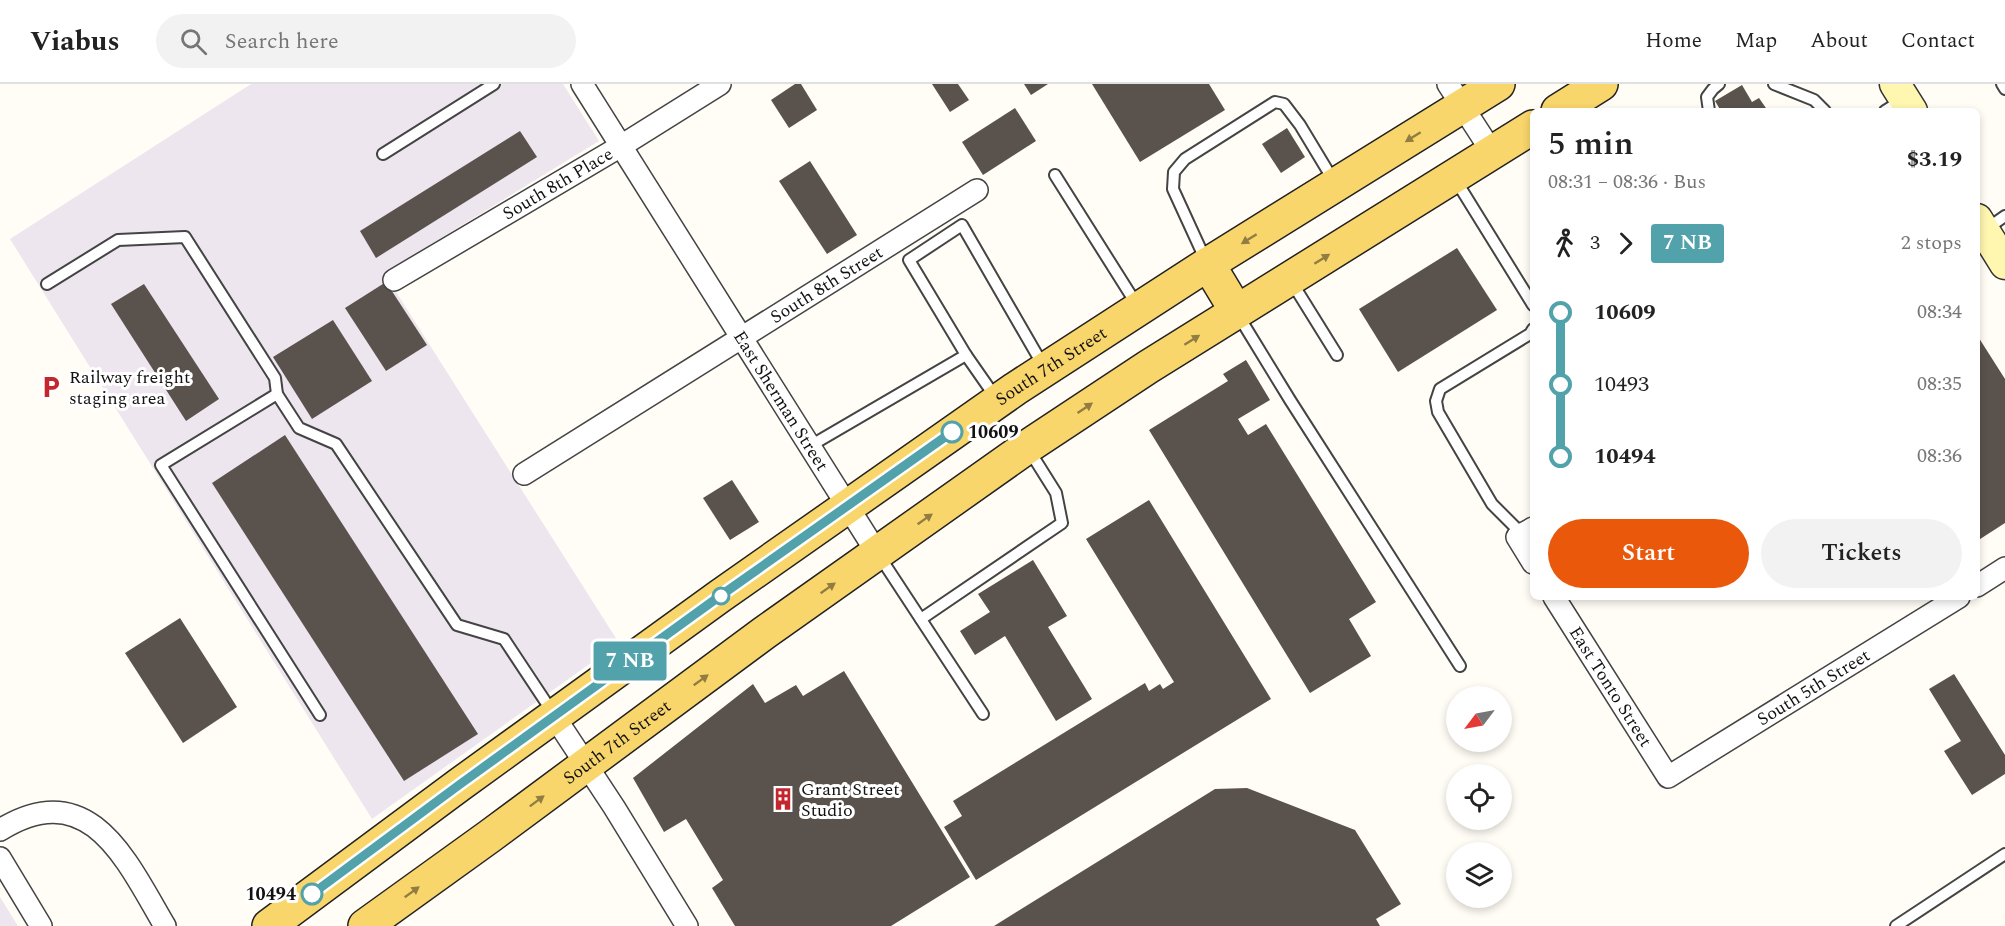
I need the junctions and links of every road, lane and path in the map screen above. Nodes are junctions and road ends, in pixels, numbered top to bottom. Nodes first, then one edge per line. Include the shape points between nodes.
1 (494, 84) edge
2 (582, 84) edge
3 (720, 84) edge
4 (1498, 84) edge
5 (1601, 84) edge
6 (1719, 84) edge
7 (1774, 84) edge
8 (2002, 84) edge
9 (2005, 89) edge
10 (1455, 95) edge
11 (1563, 108) edge
12 (1709, 108) edge
13 (1822, 108) edge
14 (1530, 129) edge
15 (621, 146) junction
16 (1492, 152) junction
17 (383, 154) dead end
18 (1055, 174) dead end
19 (1454, 176) junction
20 (1336, 185) junction
21 (977, 190) dead end
22 (1208, 264) junction
23 (1290, 278) junction
24 (394, 280) dead end
25 (47, 284) dead end
26 (1530, 300) edge
27 (1139, 308) junction
28 (1237, 312) junction
29 (1530, 334) edge
30 (742, 337) junction
31 (966, 356) junction
32 (1337, 356) dead end
33 (1046, 369) junction
34 (277, 394) junction
35 (998, 401) junction
36 (810, 446) junction
37 (1028, 447) junction
38 (524, 474) dead end
39 (847, 505) junction
40 (1526, 532) edge
41 (1530, 550) edge
42 (877, 553) junction
43 (2005, 568) edge
44 (1980, 584) edge
45 (1556, 600) edge
46 (1954, 600) edge
47 (921, 619) junction
48 (1460, 666) dead end
49 (983, 714) dead end
50 (320, 715) dead end
51 (554, 716) junction
52 (586, 764) junction
53 (1668, 777) joint
54 (0, 830) edge
55 (2005, 854) edge
56 (0, 858) edge
57 (1911, 916) junction
58 (40, 926) edge
59 (165, 926) edge
60 (269, 926) edge
61 (365, 926) edge
62 (687, 926) edge
63 (1896, 926) edge
64 (1917, 926) edge

1 - 17 lane
2 - 15 street, East Sherman Street
3 - 15 street, South 8th Place
4 - 10 main road, South 7th Street
5 - 11 main road
6 - 12 lane via 1707,97
7 - 13 lane via 1814,100
8 - 9 lane
10 - 16 street
10 -> 20 main road, South 7th Street
14 - 16 main road, South 7th Street
15 - 24 street, South 8th Place
15 - 30 street, East Sherman Street
16 - 19 main road, South 7th Street
18 - 27 lane
23 -> 19 main road, South 7th Street
19 - 26 lane
20 -> 22 main road, South 7th Street
20 - 22 lane via 1300,124 1284,104 1275,102 1185,159 1174,172 1173,189
21 - 30 street, South 8th Street
22 - 27 main road, South 7th Street
22 - 28 main road
23 - 28 main road, South 7th Street
23 - 32 lane
25 - 34 lane via 118,240 185,237 275,378
27 - 33 main road, South 7th Street
37 -> 28 main road, South 7th Street
28 - 48 lane
29 - 40 lane via 1440,389 1436,401 1438,412 1492,504 1516,528
30 - 36 street, East Sherman Street
30 - 38 street, South 8th Street
31 - 33 lane via 909,260 962,225
31 - 35 lane
31 - 36 lane
33 - 35 main road, South 7th Street
34 - 50 lane via 161,465
34 - 51 lane via 299,428 336,444 457,625 504,639
35 - 39 main road, South 7th Street
36 - 39 street, East Sherman Street
42 -> 37 main road, South 7th Street
37 - 47 lane via 1056,493 1062,523
39 - 42 street, East Sherman Street
39 - 51 main road, South 7th Street
40 - 41 street
42 - 47 lane, East Sherman Street
52 -> 42 main road, South 7th Street
43 - 44 street
45 - 53 street, East Tonto Street
46 - 53 street, South 5th Street
47 - 49 lane, East Sherman Street
51 - 52 street
51 - 60 main road, South 7th Street
61 -> 52 main road, South 7th Street
52 - 62 street
54 - 59 street via 39,813 68,814 93,824 117,847
55 - 57 lane
56 - 58 street
57 - 63 lane
57 - 64 lane

